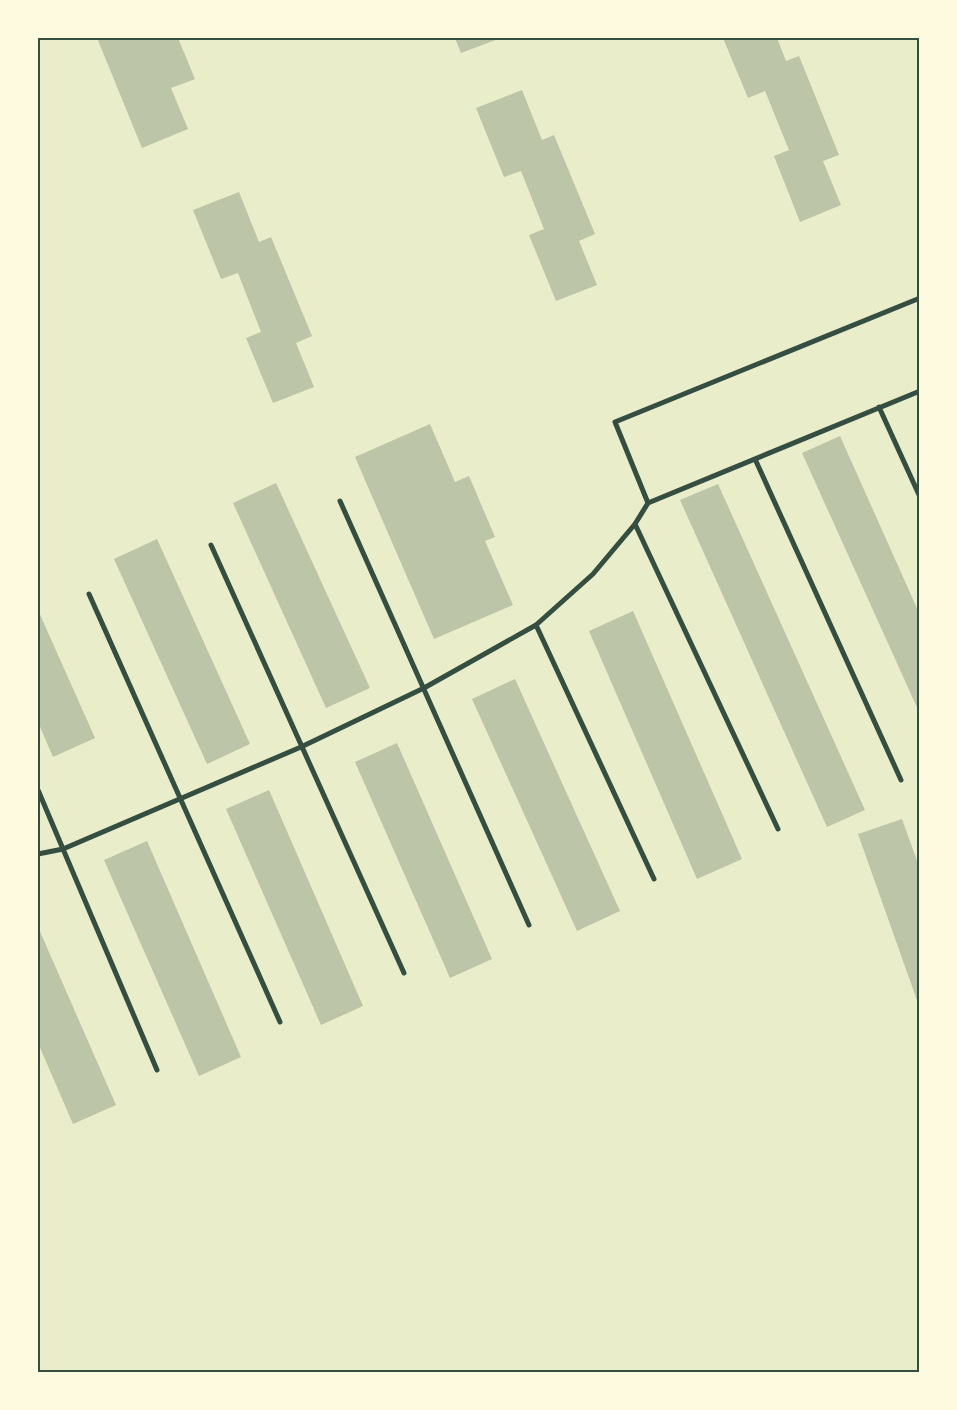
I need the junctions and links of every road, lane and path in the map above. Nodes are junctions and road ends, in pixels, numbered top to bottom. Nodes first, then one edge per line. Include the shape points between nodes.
1 (920, 298) edge
2 (920, 391) edge
3 (879, 407) junction
4 (755, 459) junction
5 (920, 497) edge
6 (340, 501) dead end
7 (648, 503) junction
8 (635, 524) junction
9 (211, 545) dead end
10 (89, 594) dead end
11 (536, 625) junction
12 (424, 688) junction
13 (301, 747) junction
14 (901, 780) dead end
15 (38, 790) edge
16 (180, 799) junction
17 (778, 829) dead end
18 (63, 849) junction
19 (38, 854) edge
20 (654, 879) dead end
21 (529, 925) dead end
22 (404, 973) dead end
23 (280, 1022) dead end
24 (157, 1070) dead end

1 - 7 street via 615,422
2 - 3 street
3 - 4 street
3 - 5 street
4 - 7 street
4 - 14 street
6 - 12 street
7 - 8 street
8 - 11 street via 594,574
8 - 17 street
9 - 13 street
10 - 16 street
11 - 12 street
11 - 20 street
12 - 13 street
12 - 21 street
13 - 16 street
13 - 22 street
15 - 18 street
16 - 18 street
16 - 23 street
18 - 19 street
18 - 24 street

